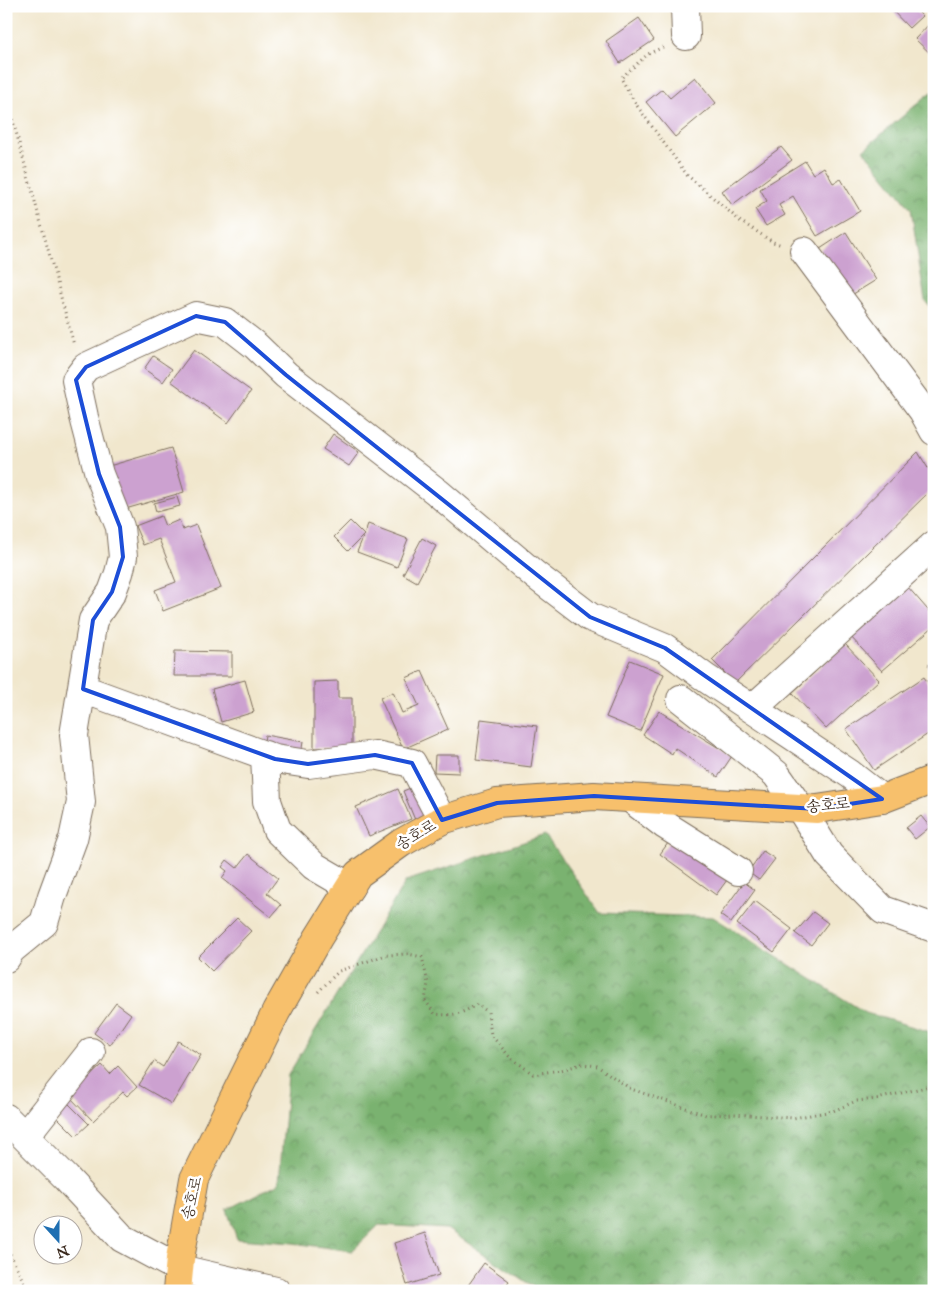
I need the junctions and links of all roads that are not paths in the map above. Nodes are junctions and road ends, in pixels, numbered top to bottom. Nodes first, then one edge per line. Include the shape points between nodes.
1 (685, 6) edge
2 (686, 36) road end
3 (804, 251) road end
4 (934, 431) edge
5 (934, 545) edge
6 (83, 689) junction
7 (681, 699) dead end
8 (752, 709) junction
9 (265, 756) junction
10 (934, 779) edge
11 (630, 798) junction
12 (882, 799) junction
13 (800, 808) junction
14 (442, 820) junction
15 (738, 871) dead end
16 (350, 887) junction
17 (934, 928) edge
18 (6, 958) edge
19 (91, 1052) dead end
20 (16, 1127) edge
21 (178, 1280) edge
22 (276, 1291) edge

1 - 2 street
3 - 4 street via 923,411
5 - 8 street
6 - 8 street via 93,620 112,592 123,557 120,527 99,474 76,380 86,367 196,316 225,322 286,375 437,492 590,618 665,648
6 - 9 street
6 - 18 street via 74,735 81,802 73,839 44,923
7 - 13 street via 776,774
8 - 12 street
9 - 14 street via 308,764 375,755 412,763
9 - 16 street via 267,801 277,830 314,866
10 - 12 main road, 송호로
11 - 13 main road, 송호로
11 - 14 main road, 송호로 via 594,796 497,803
11 - 15 street via 665,825
12 - 13 main road, 송호로 via 817,809
13 - 17 street via 829,855 883,910
14 - 16 main road, 송호로 via 358,874
16 - 21 main road, 송호로 via 276,1012 194,1179
19 - 20 street
20 - 21 street via 122,1238
21 - 22 street

